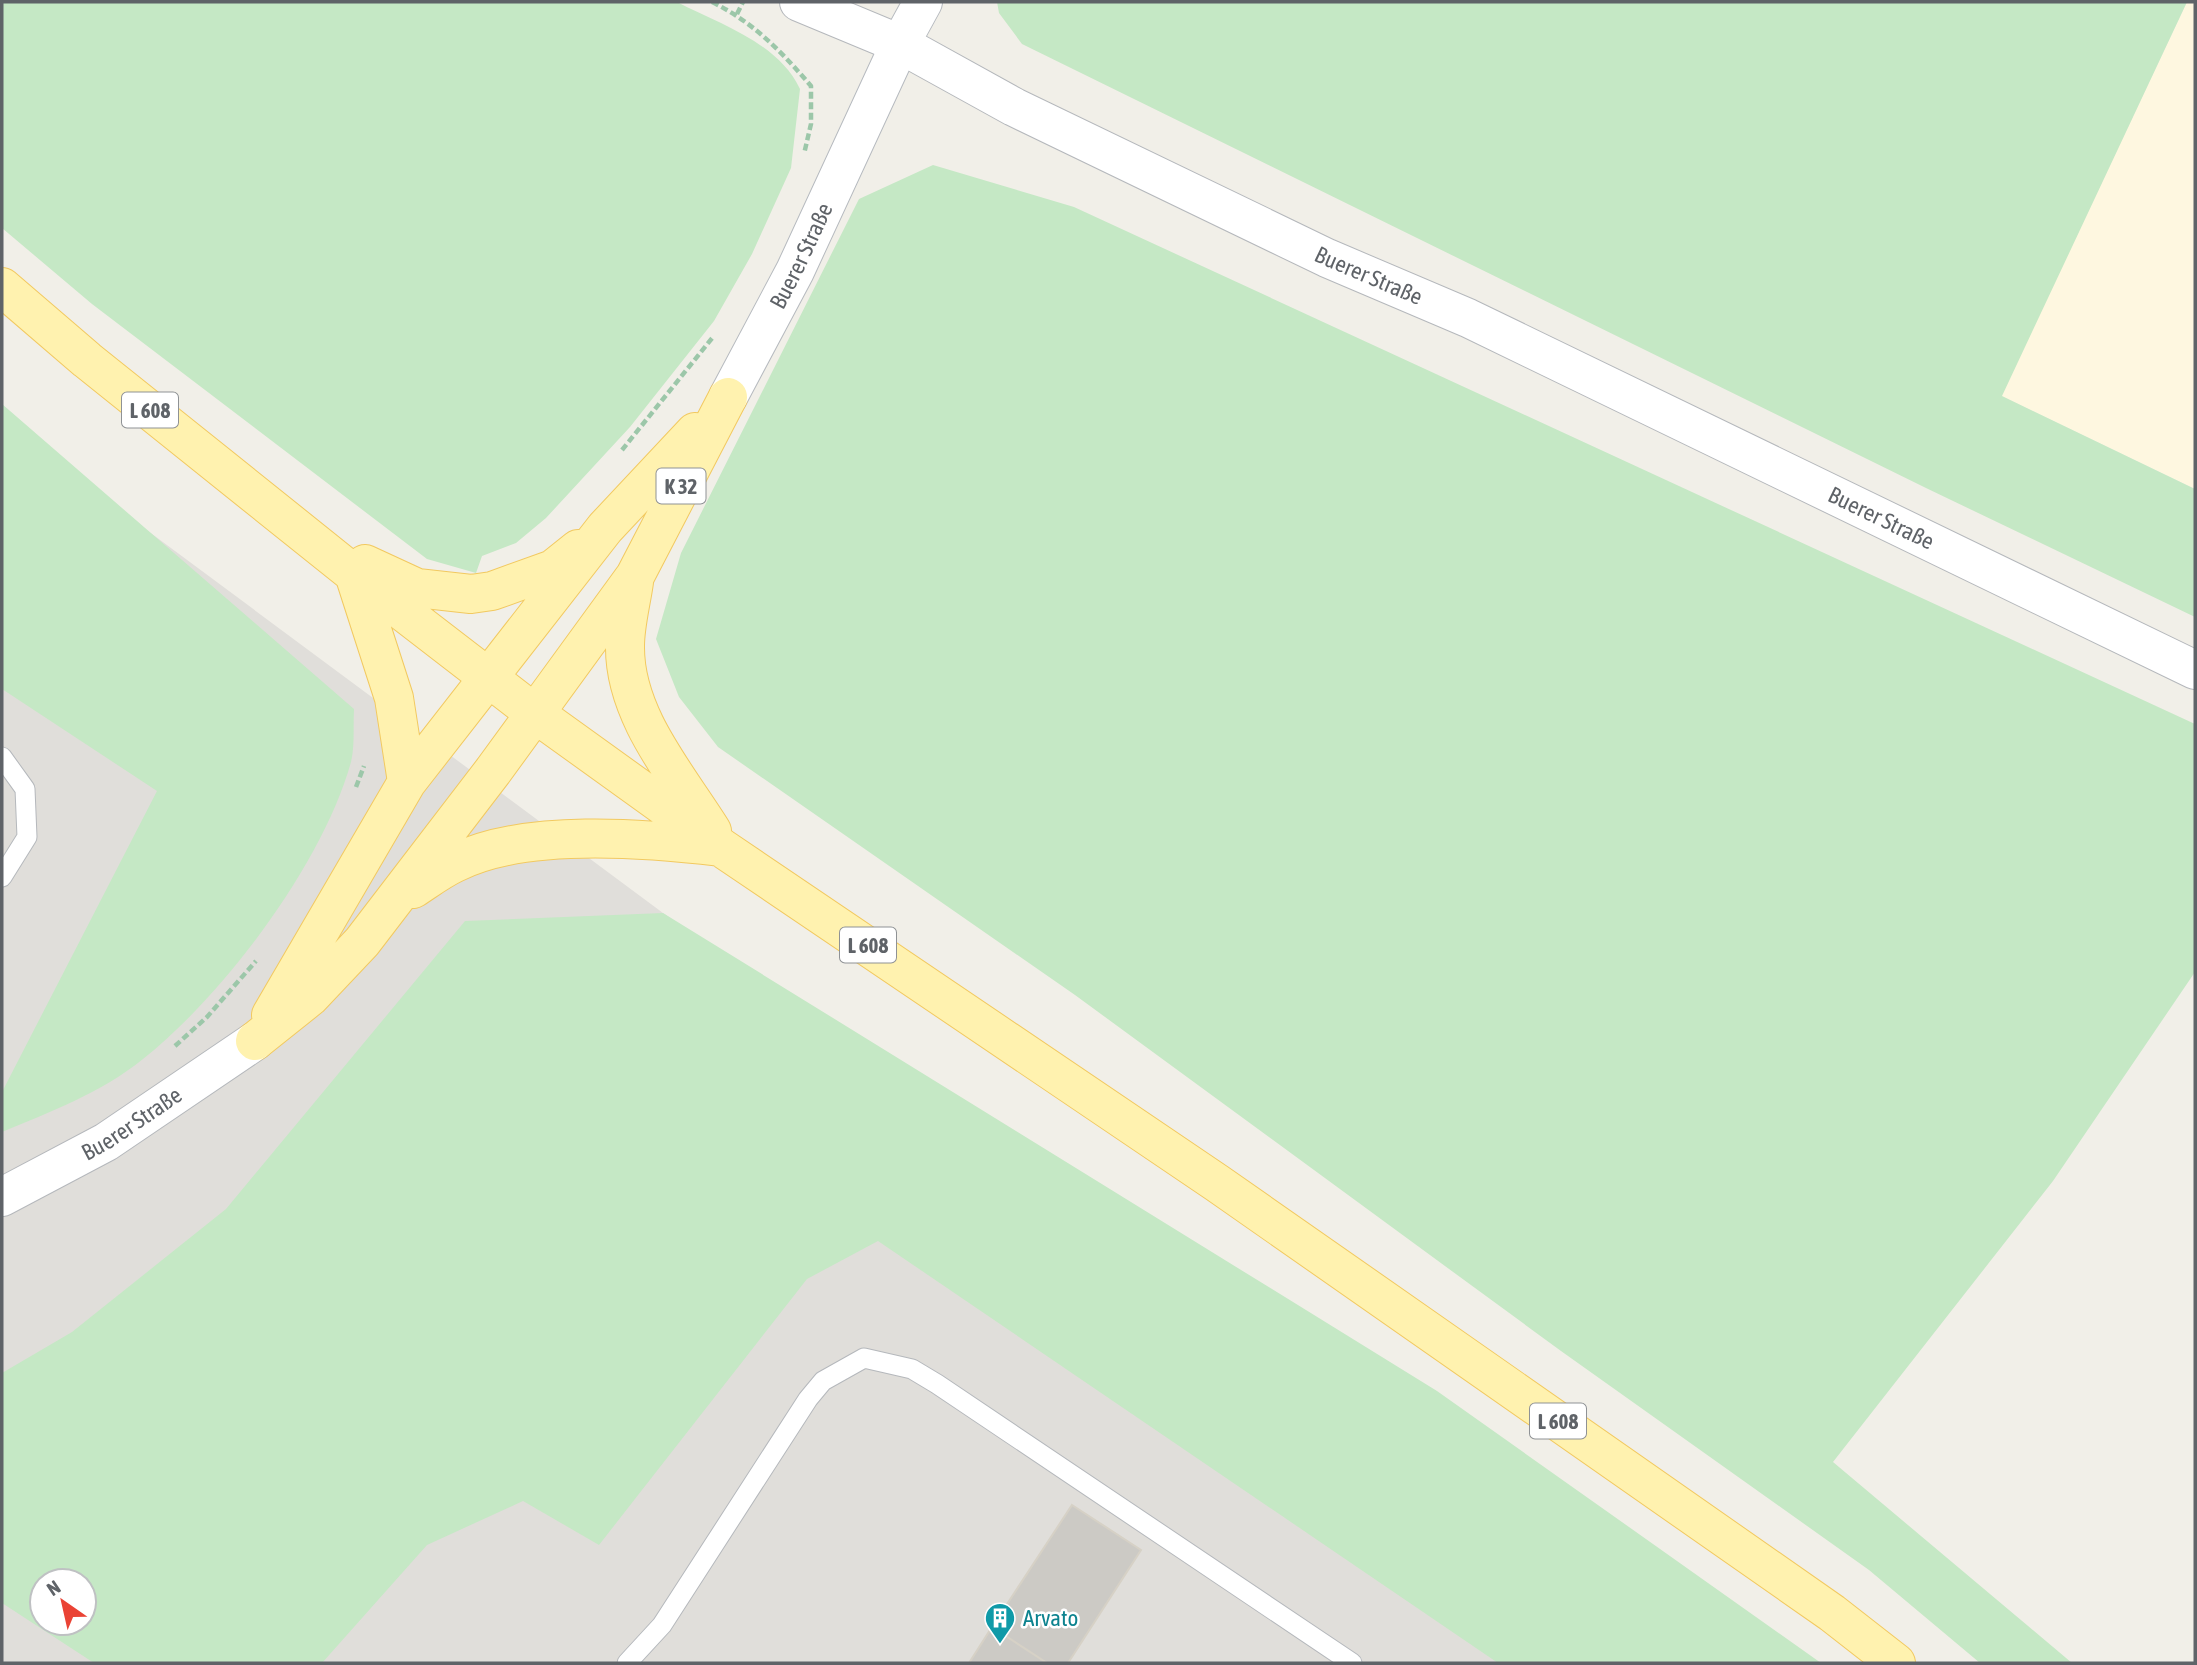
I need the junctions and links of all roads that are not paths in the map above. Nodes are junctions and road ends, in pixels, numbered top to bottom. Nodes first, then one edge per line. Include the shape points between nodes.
1 (799, 2) edge
2 (923, 2) edge
3 (900, 44) junction
4 (2, 287) edge
5 (728, 397) junction
6 (605, 528) junction
7 (300, 530) junction
8 (354, 574) junction
9 (635, 576) junction
10 (2195, 670) edge
11 (489, 679) junction
12 (533, 712) junction
13 (2, 757) edge
14 (407, 782) junction
15 (722, 848) junction
16 (2, 877) edge
17 (393, 901) junction
18 (255, 1041) junction
19 (2, 1197) edge
20 (627, 1663) edge
21 (1352, 1663) edge
22 (1896, 1663) edge

1 - 3 street
2 - 3 street
3 - 5 street, Buerer Straße / K 32 via 795,271
3 - 10 street, Buerer Straße via 1089,144 1327,258 1480,324
4 - 7 main road, L 608
5 - 6 main road
5 - 9 main road, K 32
6 - 7 main road via 553,569 471,594 417,588
6 - 11 main road
7 - 8 main road, L 608
8 - 11 main road, L 608
8 - 14 main road via 394,698
9 - 12 main road, K 32
9 - 15 main road via 625,646 633,699
11 - 12 main road, L 608
11 - 14 main road
12 - 15 main road, L 608
12 - 17 main road
13 - 16 lane via 25,789 27,837
14 - 18 main road
15 - 17 main road via 625,837 488,850 455,863
15 - 22 main road, L 608 via 1228,1191 1821,1605
17 - 18 main road via 310,997
18 - 19 street, Buerer Straße via 115,1137
20 - 21 lane via 662,1625 808,1399 823,1381 864,1358 912,1369 937,1384

